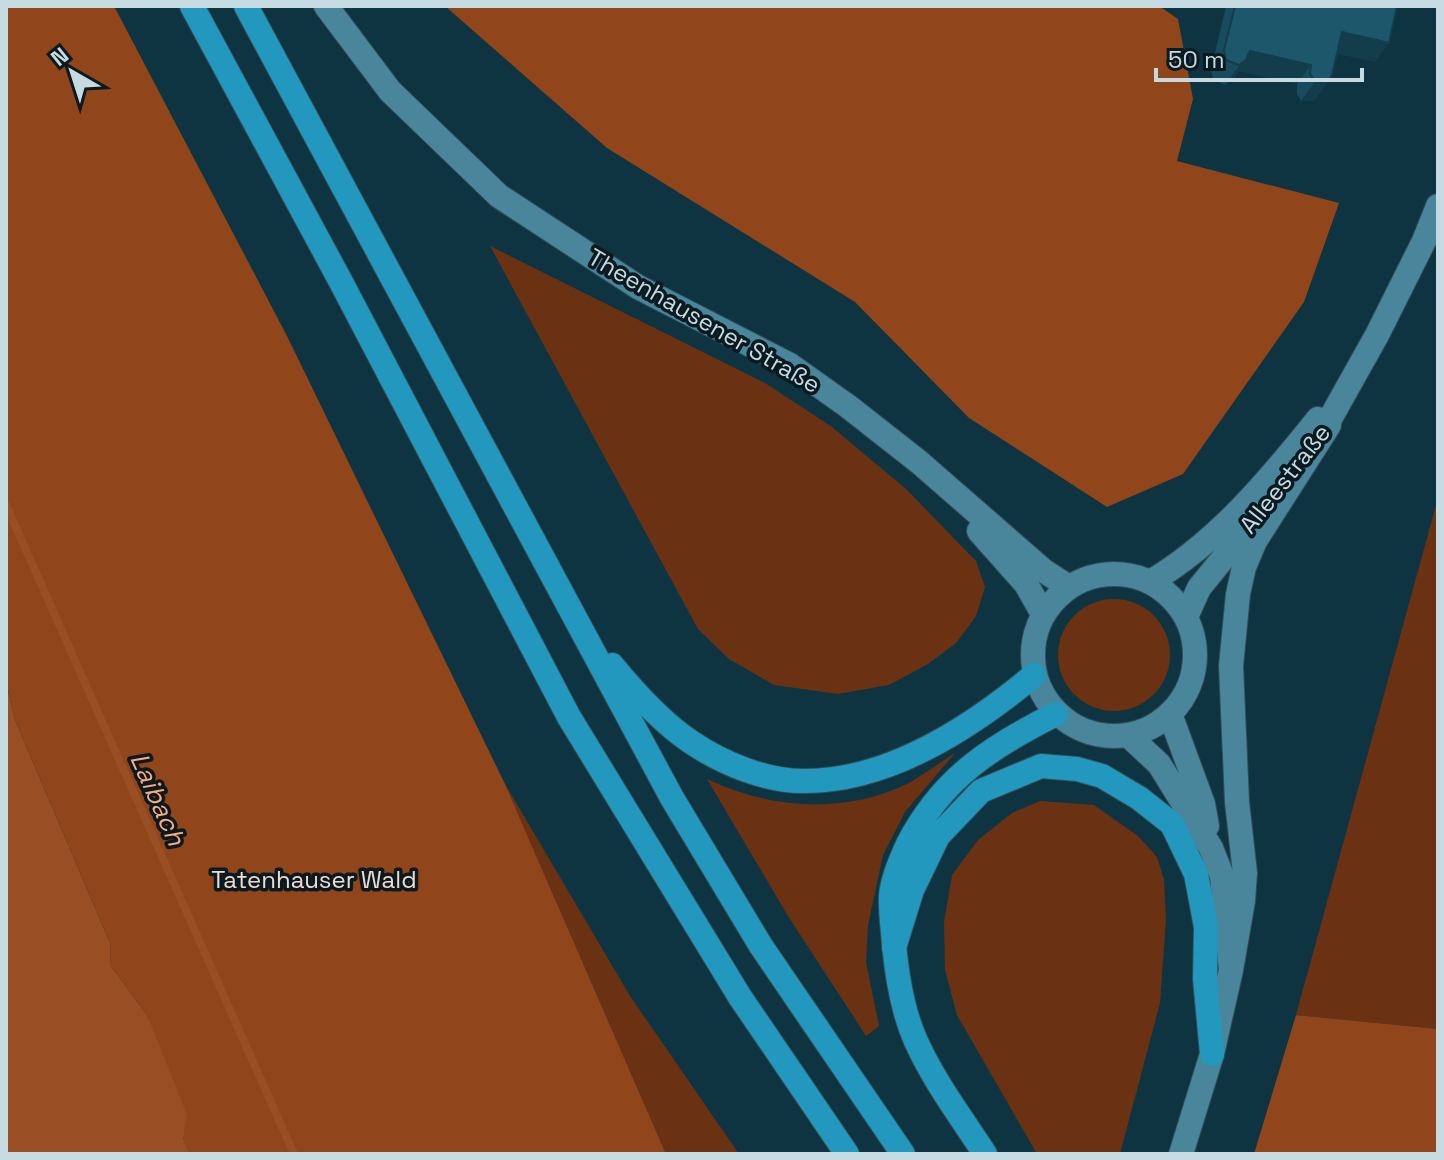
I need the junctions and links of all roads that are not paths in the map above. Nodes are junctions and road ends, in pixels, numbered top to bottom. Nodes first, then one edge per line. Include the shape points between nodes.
1 (192, 6) edge
2 (246, 6) edge
3 (326, 6) edge
4 (1438, 206) edge
5 (1377, 335) junction
6 (1329, 425) junction
7 (919, 462) junction
8 (1150, 582) junction
9 (1069, 587) junction
10 (1043, 614) junction
11 (1186, 617) junction
12 (579, 625) junction
13 (1034, 675) junction
14 (1056, 714) junction
15 (1170, 714) junction
16 (1129, 736) junction
17 (1211, 848) junction
18 (894, 948) junction
19 (1231, 970) junction
20 (1212, 1054) junction
21 (847, 1154) edge
22 (903, 1154) edge
23 (985, 1154) edge
24 (1181, 1154) edge

1 - 21 highway via 569,717 740,997
2 - 12 highway
3 - 7 main road, Theenhausener Straße via 390,91 499,196 638,287 790,365
4 - 5 main road, Alleestraße
5 - 6 main road, Alleestraße
5 - 8 main road, Alleestraße via 1316,421 1248,501 1178,565
6 - 11 main road, Alleestraße via 1199,588
6 - 19 main road via 1255,541 1238,594 1231,666 1245,873
7 - 9 main road, Theenhausener Straße
7 - 10 main road, Theenhausener Straße via 1026,584
8 - 9 main road via 1123,574 1095,575
8 - 11 main road
9 - 10 main road
10 - 13 main road via 1032,644
11 - 15 main road via 1195,668 1186,693
12 - 13 highway via 638,695 690,741 736,765 803,782 843,778 924,748 999,704
12 - 22 highway via 672,798 761,946
13 - 14 main road
14 - 16 main road via 1077,729
14 - 18 highway via 975,760 919,822 891,894
15 - 16 main road
15 - 17 main road via 1203,804
16 - 17 main road via 1159,764
17 - 19 main road via 1222,876
18 - 20 highway via 912,890 938,836 981,791 1041,766 1102,776 1172,824 1196,874 1206,927
18 - 23 highway via 900,994 914,1038
19 - 20 main road
20 - 24 main road

